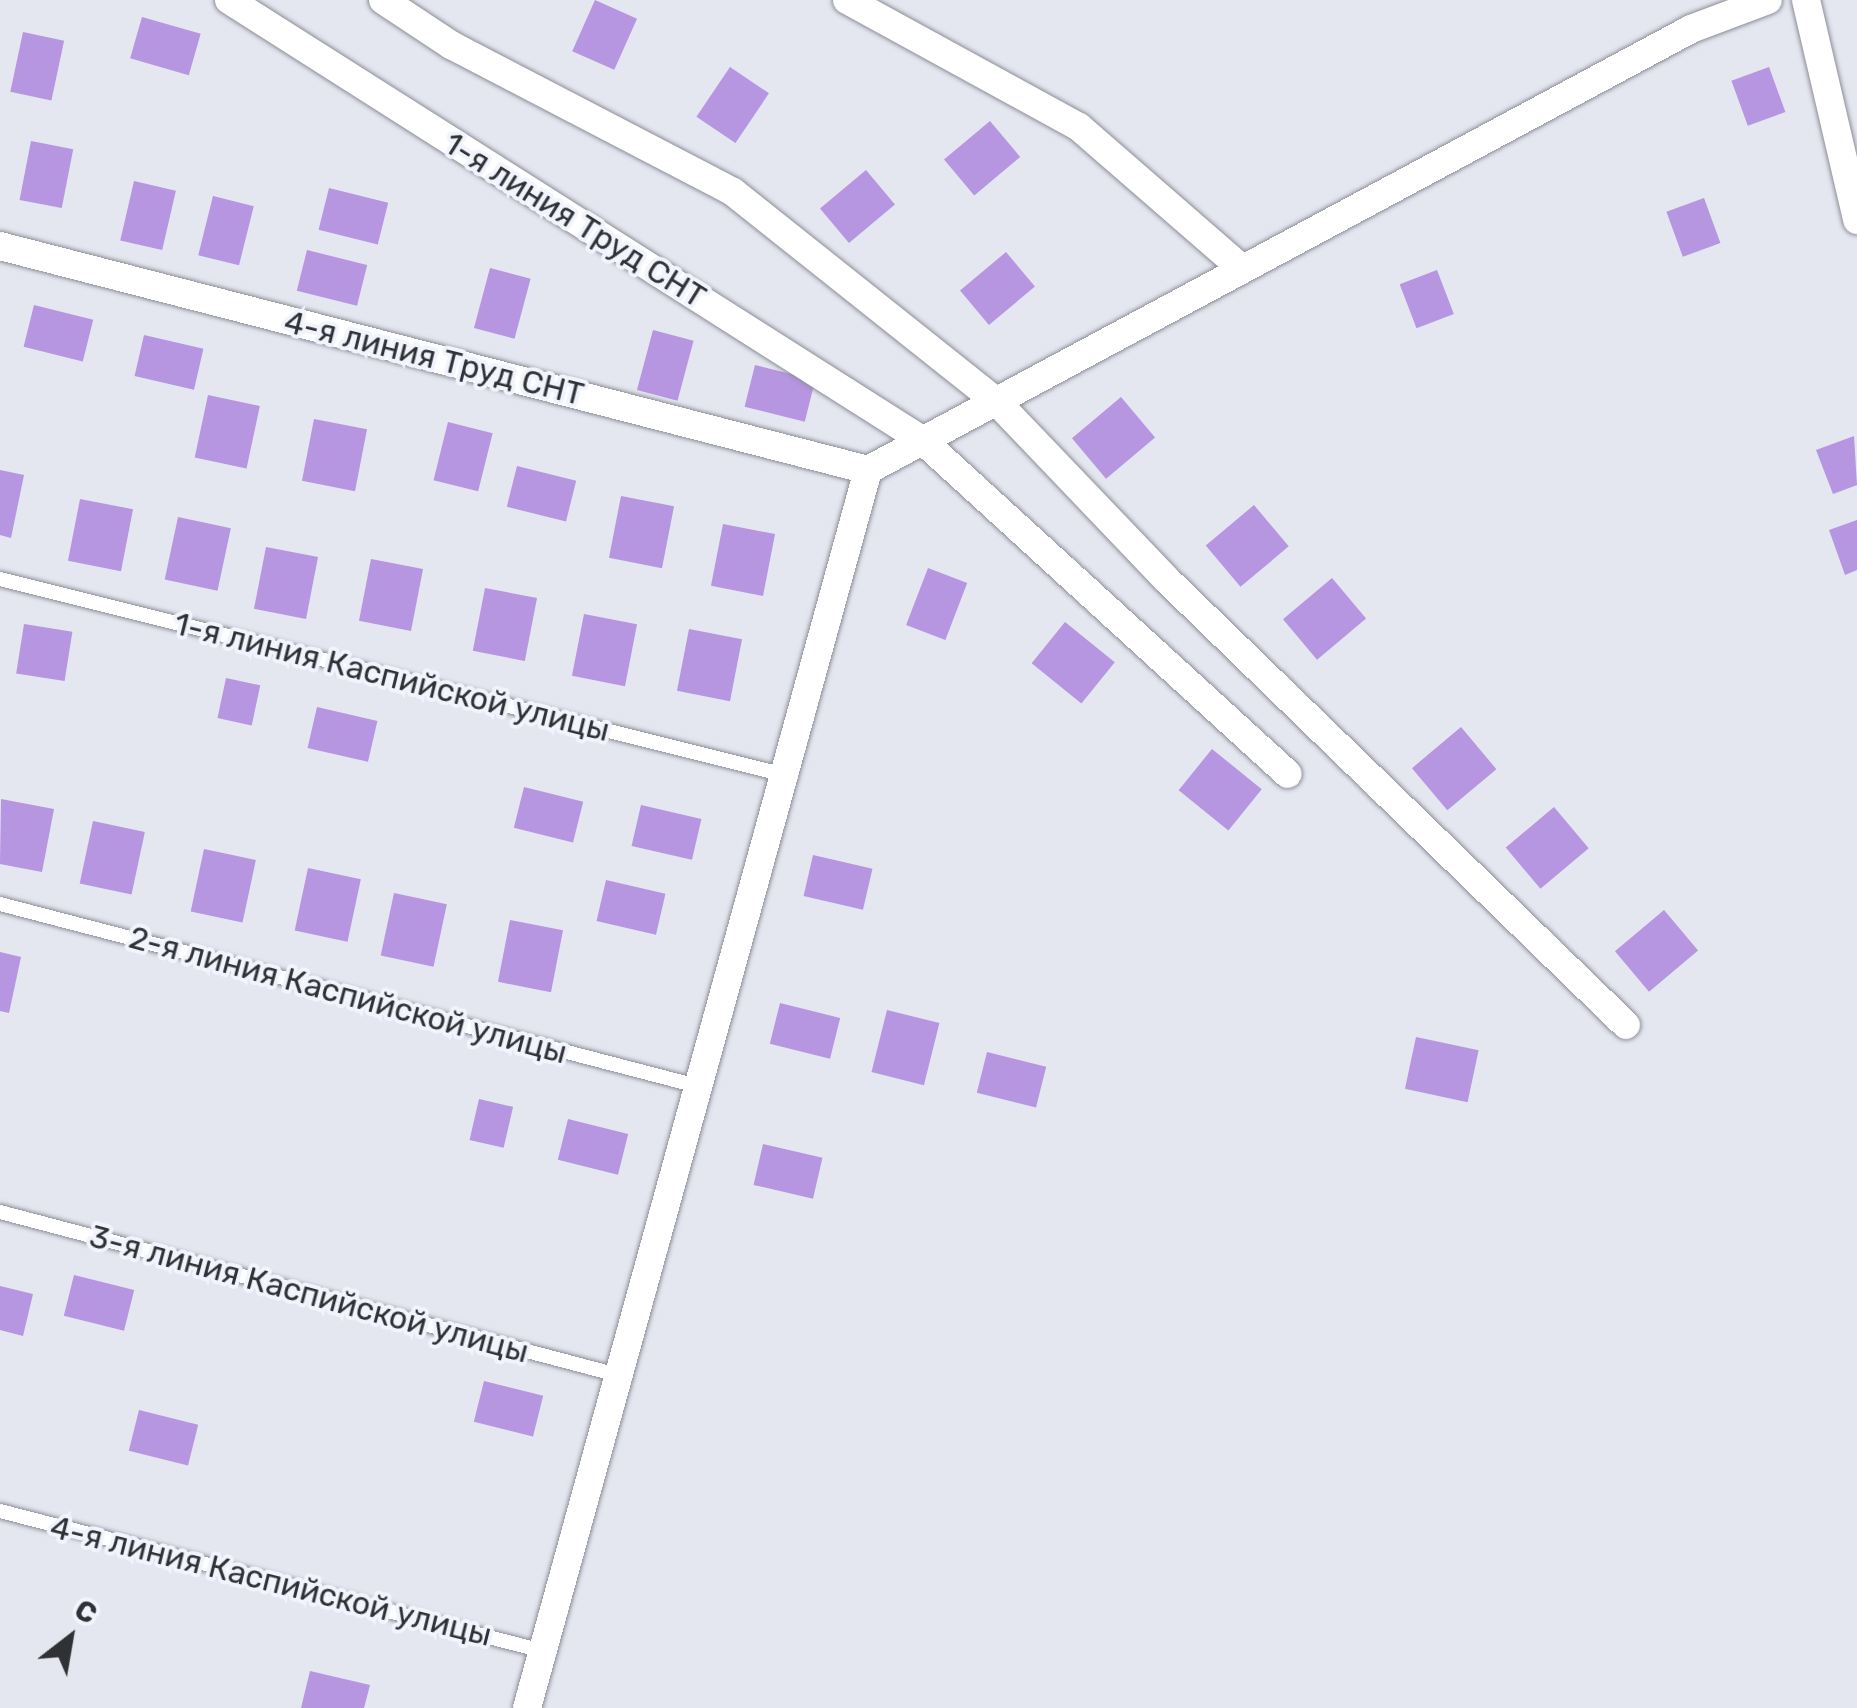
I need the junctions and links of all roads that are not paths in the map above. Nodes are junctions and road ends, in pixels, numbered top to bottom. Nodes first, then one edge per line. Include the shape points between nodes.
1 (229, 0) edge
2 (383, 0) edge
3 (846, 0) edge
4 (1768, 0) edge
5 (1806, 0) edge
6 (1857, 220) edge
7 (0, 246) edge
8 (1241, 268) junction
9 (996, 401) junction
10 (922, 440) junction
11 (868, 470) junction
12 (0, 579) edge
13 (1288, 774) dead end
14 (785, 775) junction
15 (0, 904) edge
16 (1626, 1025) dead end
17 (697, 1086) junction
18 (0, 1212) edge
19 (618, 1375) junction
20 (0, 1511) edge
21 (543, 1650) junction
22 (527, 1708) edge

1 - 10 street, 1-я линия Труд СНТ
2 - 9 street via 452,45 733,192
3 - 8 street via 1079,127
4 - 8 street via 1691,29
5 - 6 street
7 - 11 street, 4-я линия Труд СНТ
8 - 9 street
9 - 10 street
9 - 16 street via 1165,578
10 - 11 street
10 - 13 street, 1-я линия Труд СНТ
11 - 14 street
12 - 14 lane, 1-я линия Каспийской улицы
14 - 17 street
15 - 17 lane, 2-я линия Каспийской улицы
17 - 19 street
18 - 19 lane, 3-я линия Каспийской улицы
19 - 21 street
20 - 21 lane, 4-я линия Каспийской улицы
21 - 22 street

